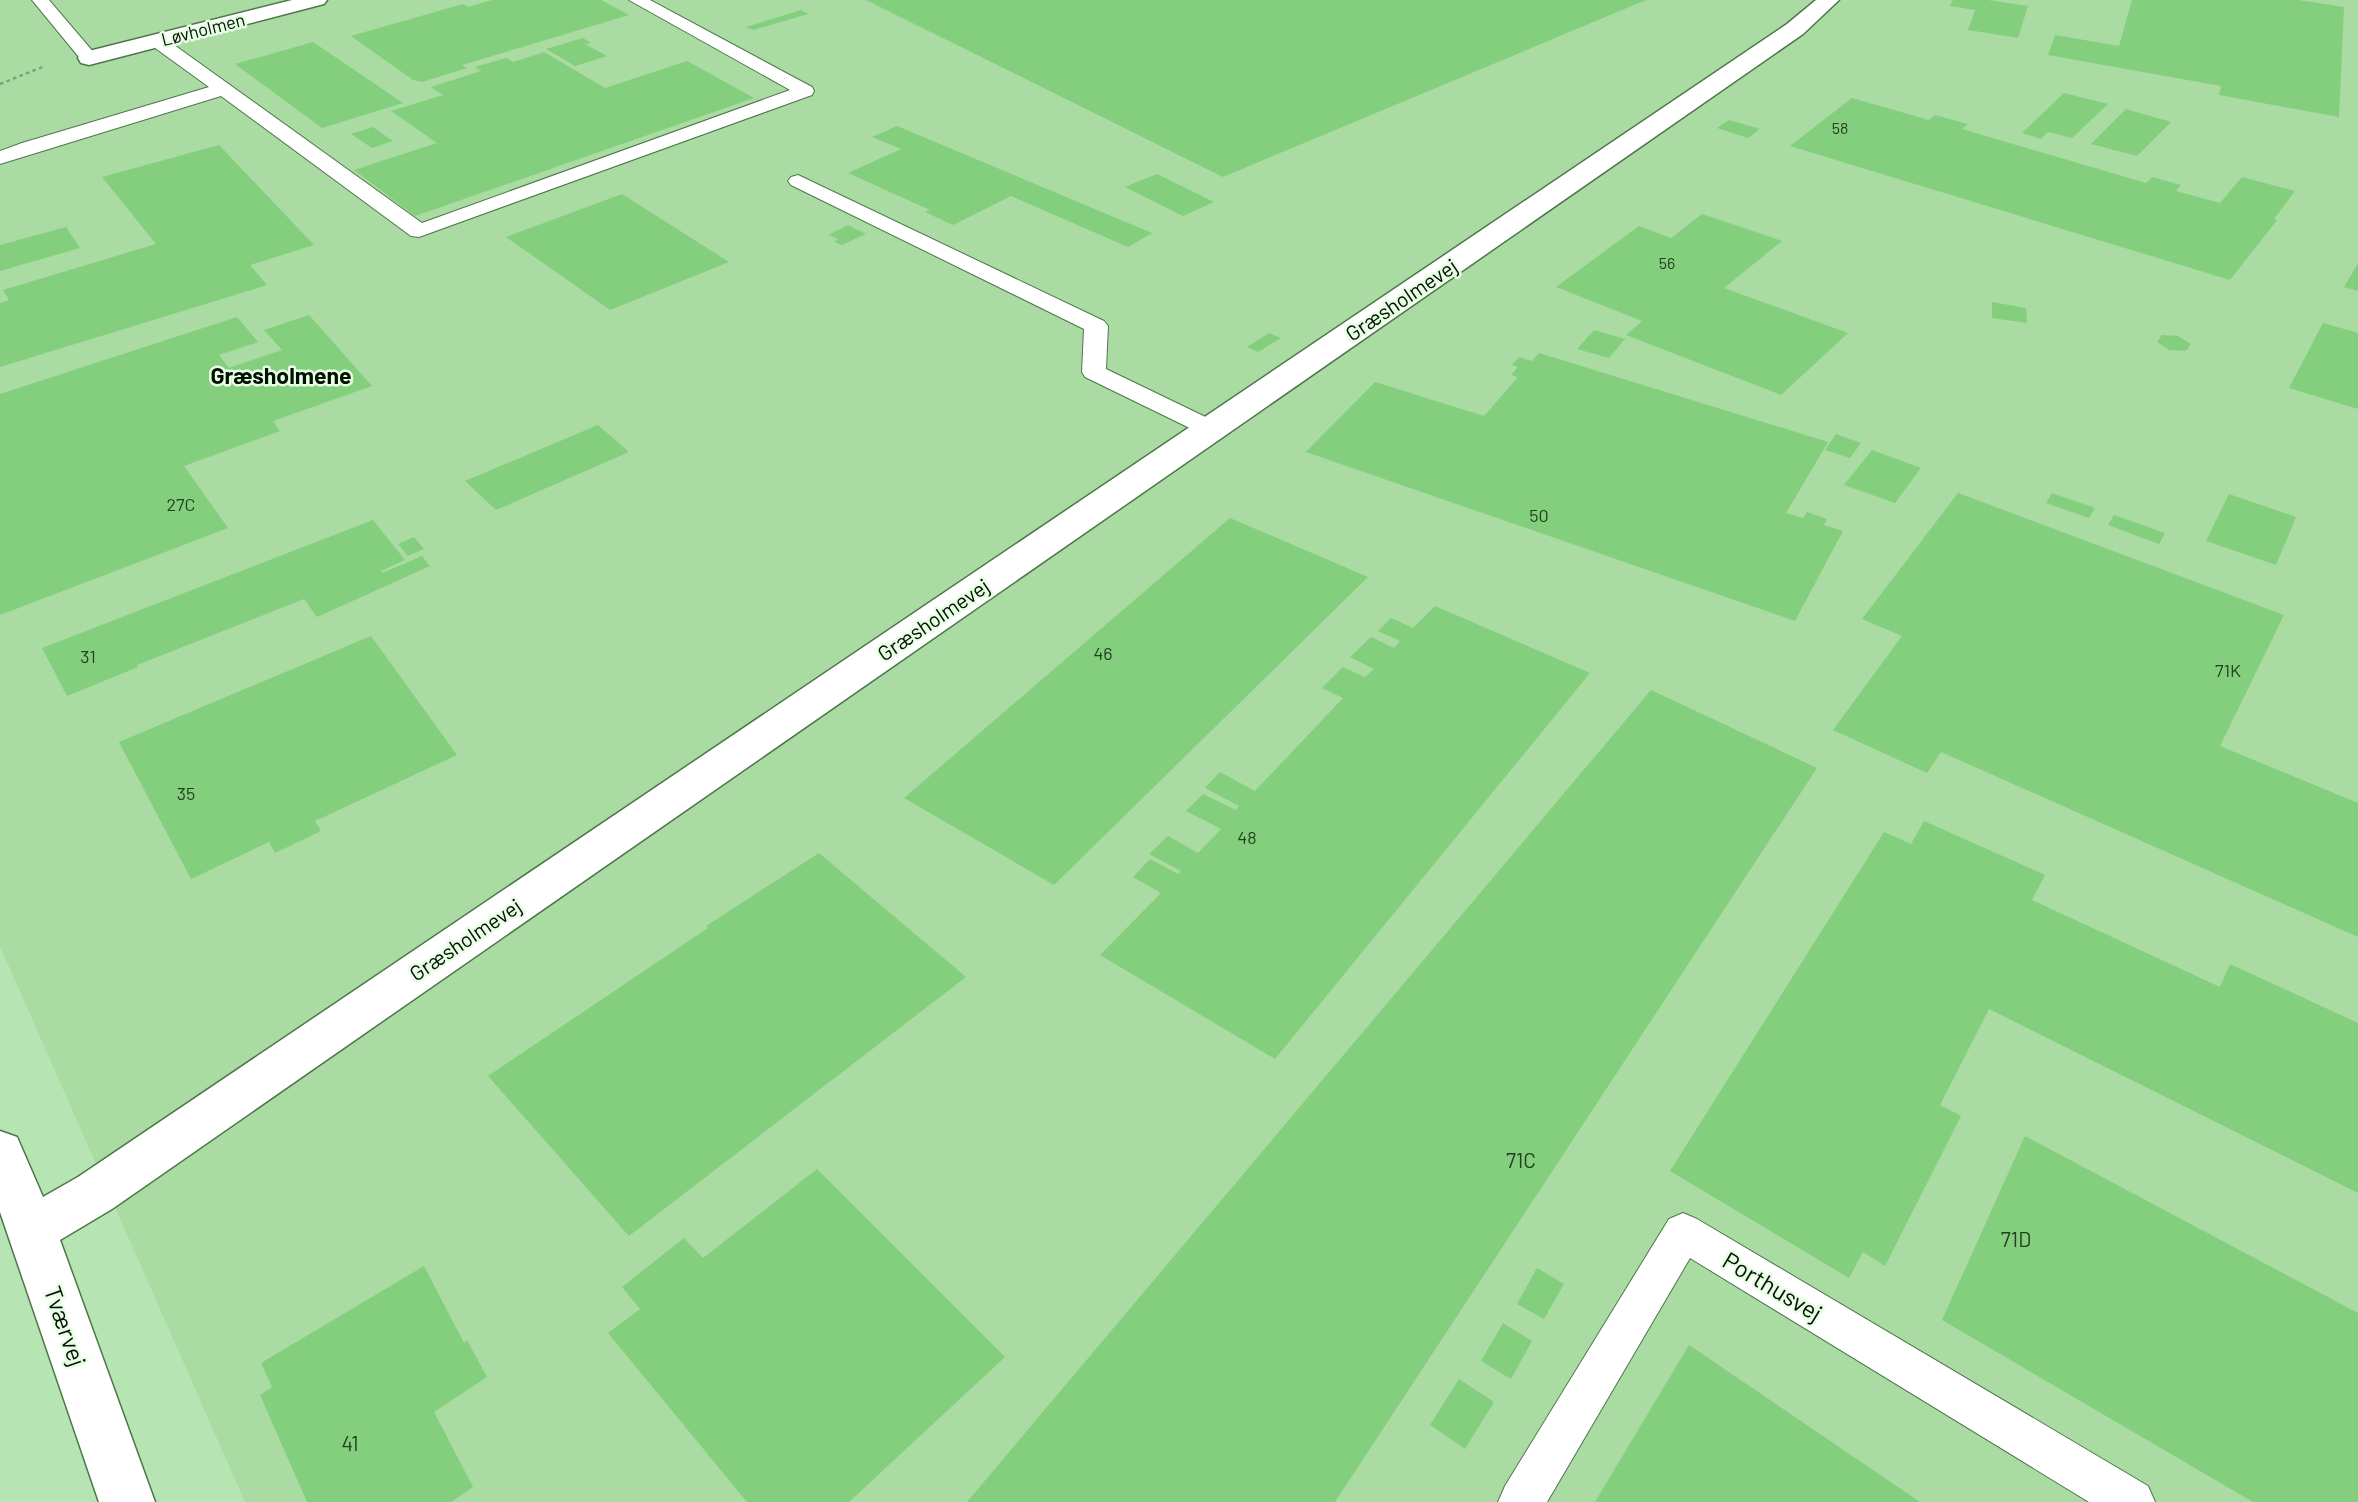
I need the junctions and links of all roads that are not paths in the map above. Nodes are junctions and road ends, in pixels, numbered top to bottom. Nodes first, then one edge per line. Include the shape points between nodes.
1 (40, 0) edge
2 (317, 0) edge
3 (637, 0) edge
4 (1829, 0) edge
5 (157, 41) junction
6 (89, 58) joint
7 (224, 89) junction
8 (0, 158) edge
9 (798, 181) dead end
10 (1211, 429) junction
11 (0, 1152) edge
12 (32, 1230) junction
13 (127, 1502) edge
14 (1521, 1502) edge
15 (2132, 1502) edge

1 - 6 lane
2 - 5 street, Løvholmen
3 - 7 lane via 804,91 419,231
4 - 10 street, Græsholmevej via 1795,29
5 - 6 street, Løvholmen
5 - 7 lane
7 - 8 lane
9 - 10 lane via 1096,326 1094,372
10 - 12 street, Græsholmevej via 95,1193
11 - 12 street, Tværvej
12 - 13 street, Tværvej
14 - 15 lane, Porthusvej via 1683,1232

